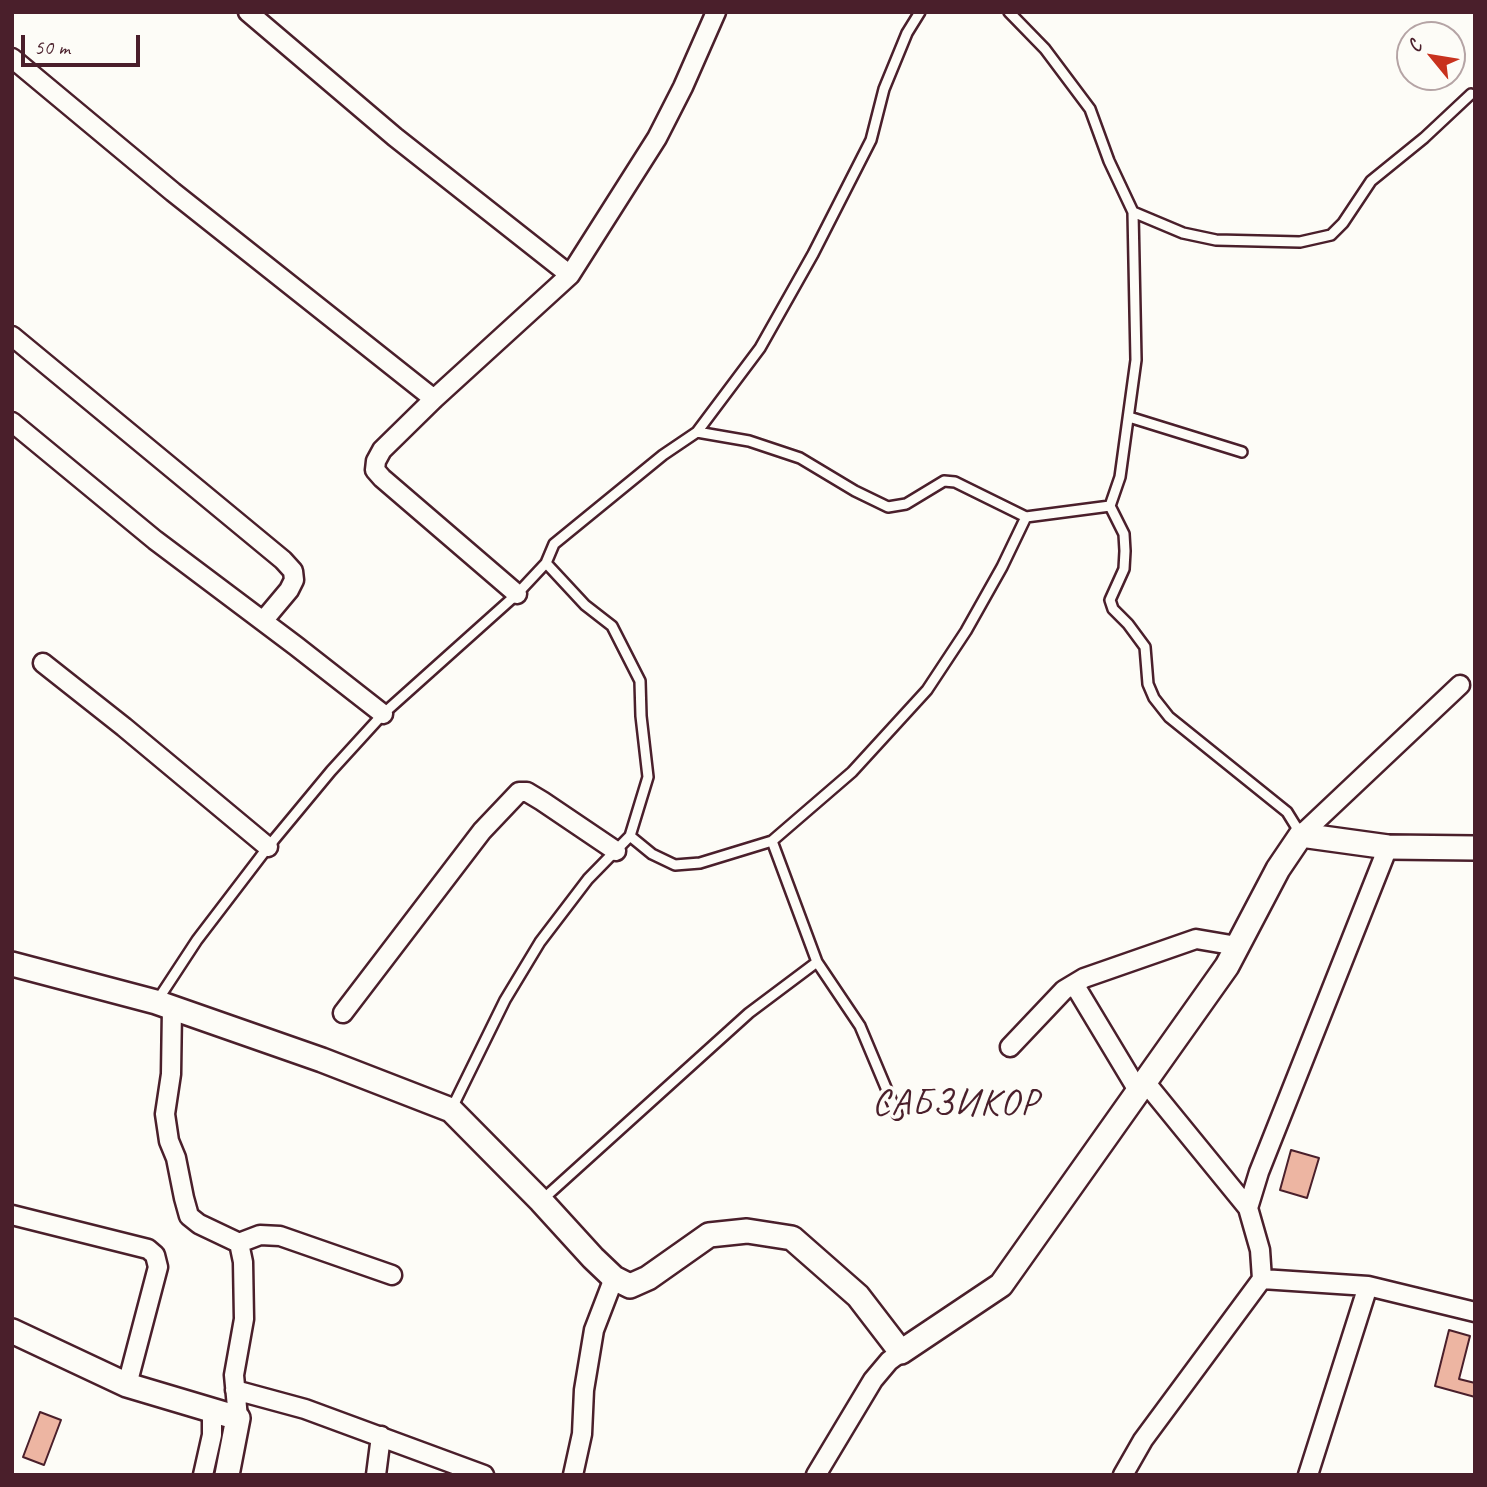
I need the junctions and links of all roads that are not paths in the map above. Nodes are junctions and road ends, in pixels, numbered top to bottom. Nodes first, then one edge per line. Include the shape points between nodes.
1 (248, 12) edge
2 (716, 12) edge
3 (920, 12) edge
4 (1009, 12) edge
5 (12, 58) edge
6 (1471, 94) dead end
7 (1133, 212) junction
8 (570, 275) junction
9 (12, 336) edge
10 (434, 399) junction
11 (1129, 417) junction
12 (12, 422) edge
13 (697, 432) junction
14 (1242, 452) dead end
15 (1110, 506) junction
16 (1026, 517) junction
17 (546, 563) junction
18 (517, 594) junction
19 (263, 621) junction
20 (43, 663) dead end
21 (1460, 685) dead end
22 (383, 714) junction
23 (1301, 835) junction
24 (630, 836) junction
25 (772, 841) junction
26 (268, 847) junction
27 (1388, 847) junction
28 (1475, 848) edge
29 (616, 851) junction
30 (1237, 946) junction
31 (817, 962) junction
32 (12, 964) edge
33 (1074, 984) junction
34 (164, 1006) junction
35 (343, 1013) dead end
36 (1010, 1047) dead end
37 (1143, 1087) junction
38 (451, 1110) junction
39 (897, 1114) dead end
40 (541, 1201) junction
41 (1248, 1208) junction
42 (12, 1215) edge
43 (239, 1243) junction
44 (392, 1275) dead end
45 (614, 1278) junction
46 (1262, 1279) junction
47 (1368, 1286) junction
48 (1475, 1312) edge
49 (12, 1331) edge
50 (901, 1352) junction
51 (127, 1385) junction
52 (235, 1390) junction
53 (212, 1409) junction
54 (238, 1418) junction
55 (381, 1436) junction
56 (203, 1475) edge
57 (228, 1475) edge
58 (376, 1475) edge
59 (484, 1475) edge
60 (573, 1475) edge
61 (816, 1475) edge
62 (1123, 1475) edge
63 (1308, 1475) edge

1 - 8 street via 395,137
2 - 8 street via 657,138
3 - 13 lane via 884,89 871,140 818,244 760,348
4 - 7 lane via 1045,49 1090,109
5 - 10 street
6 - 7 lane via 1371,181 1331,235 1300,242 1216,240 1183,233
7 - 11 lane via 1136,360
8 - 10 street
9 - 19 street via 293,571 289,590
10 - 18 street via 382,450 375,470
11 - 14 lane
11 - 15 lane via 1120,477
12 - 19 street via 155,540
13 - 16 lane via 749,441 800,458 888,507 906,504 944,481 955,482
13 - 17 lane via 571,529 554,544
15 - 16 lane
15 - 23 lane via 1124,534 1125,551 1124,569 1110,600 1144,647 1154,698 1169,717 1287,812
16 - 25 lane via 966,631 927,690 852,772
17 - 18 lane
17 - 24 lane via 612,626 640,681 648,776
18 - 22 lane
19 - 22 street
20 - 26 street
21 - 23 street
22 - 26 lane
23 - 27 street
23 - 30 street
24 - 25 lane via 676,865 700,863
24 - 29 lane
25 - 31 lane
26 - 34 lane via 197,940
27 - 28 street
27 - 41 street
29 - 35 street via 542,801 519,792 482,831
29 - 38 lane via 540,942 505,1000
30 - 33 street via 1196,939
30 - 37 street
31 - 39 lane via 860,1026
31 - 40 lane via 749,1013
32 - 34 street
33 - 36 street
33 - 37 street
34 - 38 street
34 - 43 street via 171,1074 165,1114 189,1216
37 - 41 street
37 - 50 street via 1001,1286
38 - 40 street
40 - 45 street
41 - 46 street via 1260,1250
42 - 51 street via 148,1249 155,1255 158,1267
43 - 44 street via 260,1235 280,1237
43 - 52 street via 244,1319
45 - 50 street via 630,1286 648,1278 709,1235 747,1231 792,1238 858,1296
45 - 60 street via 594,1330
46 - 47 street
46 - 62 street via 1143,1440
47 - 48 street
47 - 63 street
49 - 51 street
50 - 61 street via 873,1380
51 - 53 street
52 - 54 street
52 - 55 street
53 - 54 street
53 - 56 street via 212,1435
54 - 57 street
55 - 58 street
55 - 59 street

